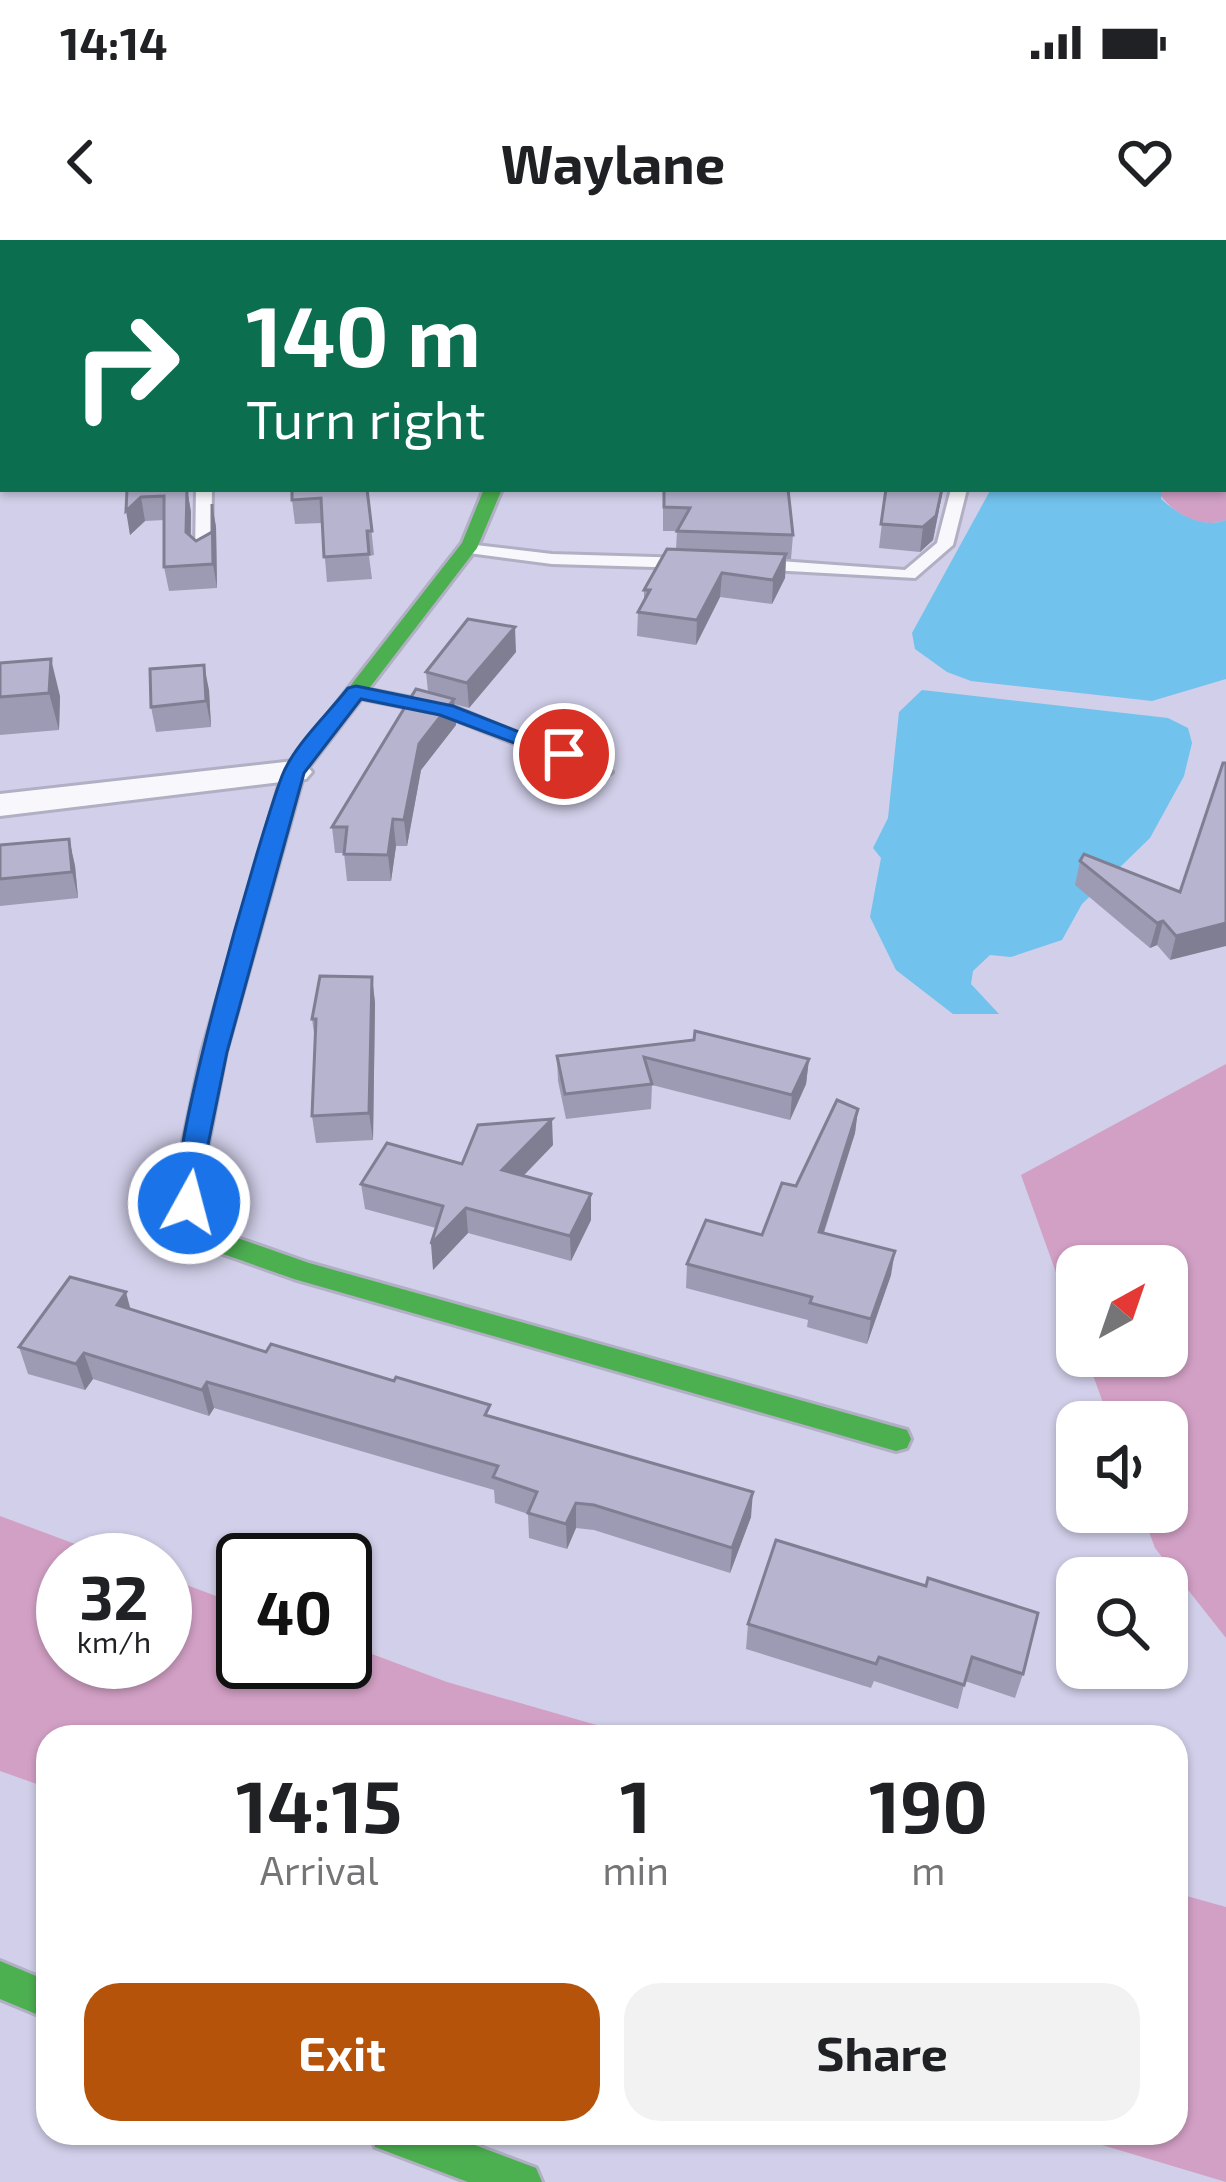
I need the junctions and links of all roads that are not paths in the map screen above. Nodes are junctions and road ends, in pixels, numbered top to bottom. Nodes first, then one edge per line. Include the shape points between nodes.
1 (204, 492) edge
2 (492, 492) edge
3 (957, 492) edge
4 (467, 549) junction
5 (203, 556) edge
6 (706, 563) edge
7 (728, 564) edge
8 (356, 692) junction
9 (294, 772) junction
10 (603, 772) dead end
11 (0, 806) edge
12 (896, 1439) dead end
13 (0, 1980) edge
14 (36, 1995) edge
15 (422, 2145) edge
16 (522, 2182) edge

1 - 5 lane
2 - 4 main road
3 - 7 lane via 945,544 909,575
4 - 6 lane
4 - 8 main road
8 - 9 main road
8 - 10 lane via 480,721
9 - 11 street
9 - 12 main road via 214,1052 189,1174 197,1223 216,1241 304,1272
13 - 14 main road
15 - 16 main road

